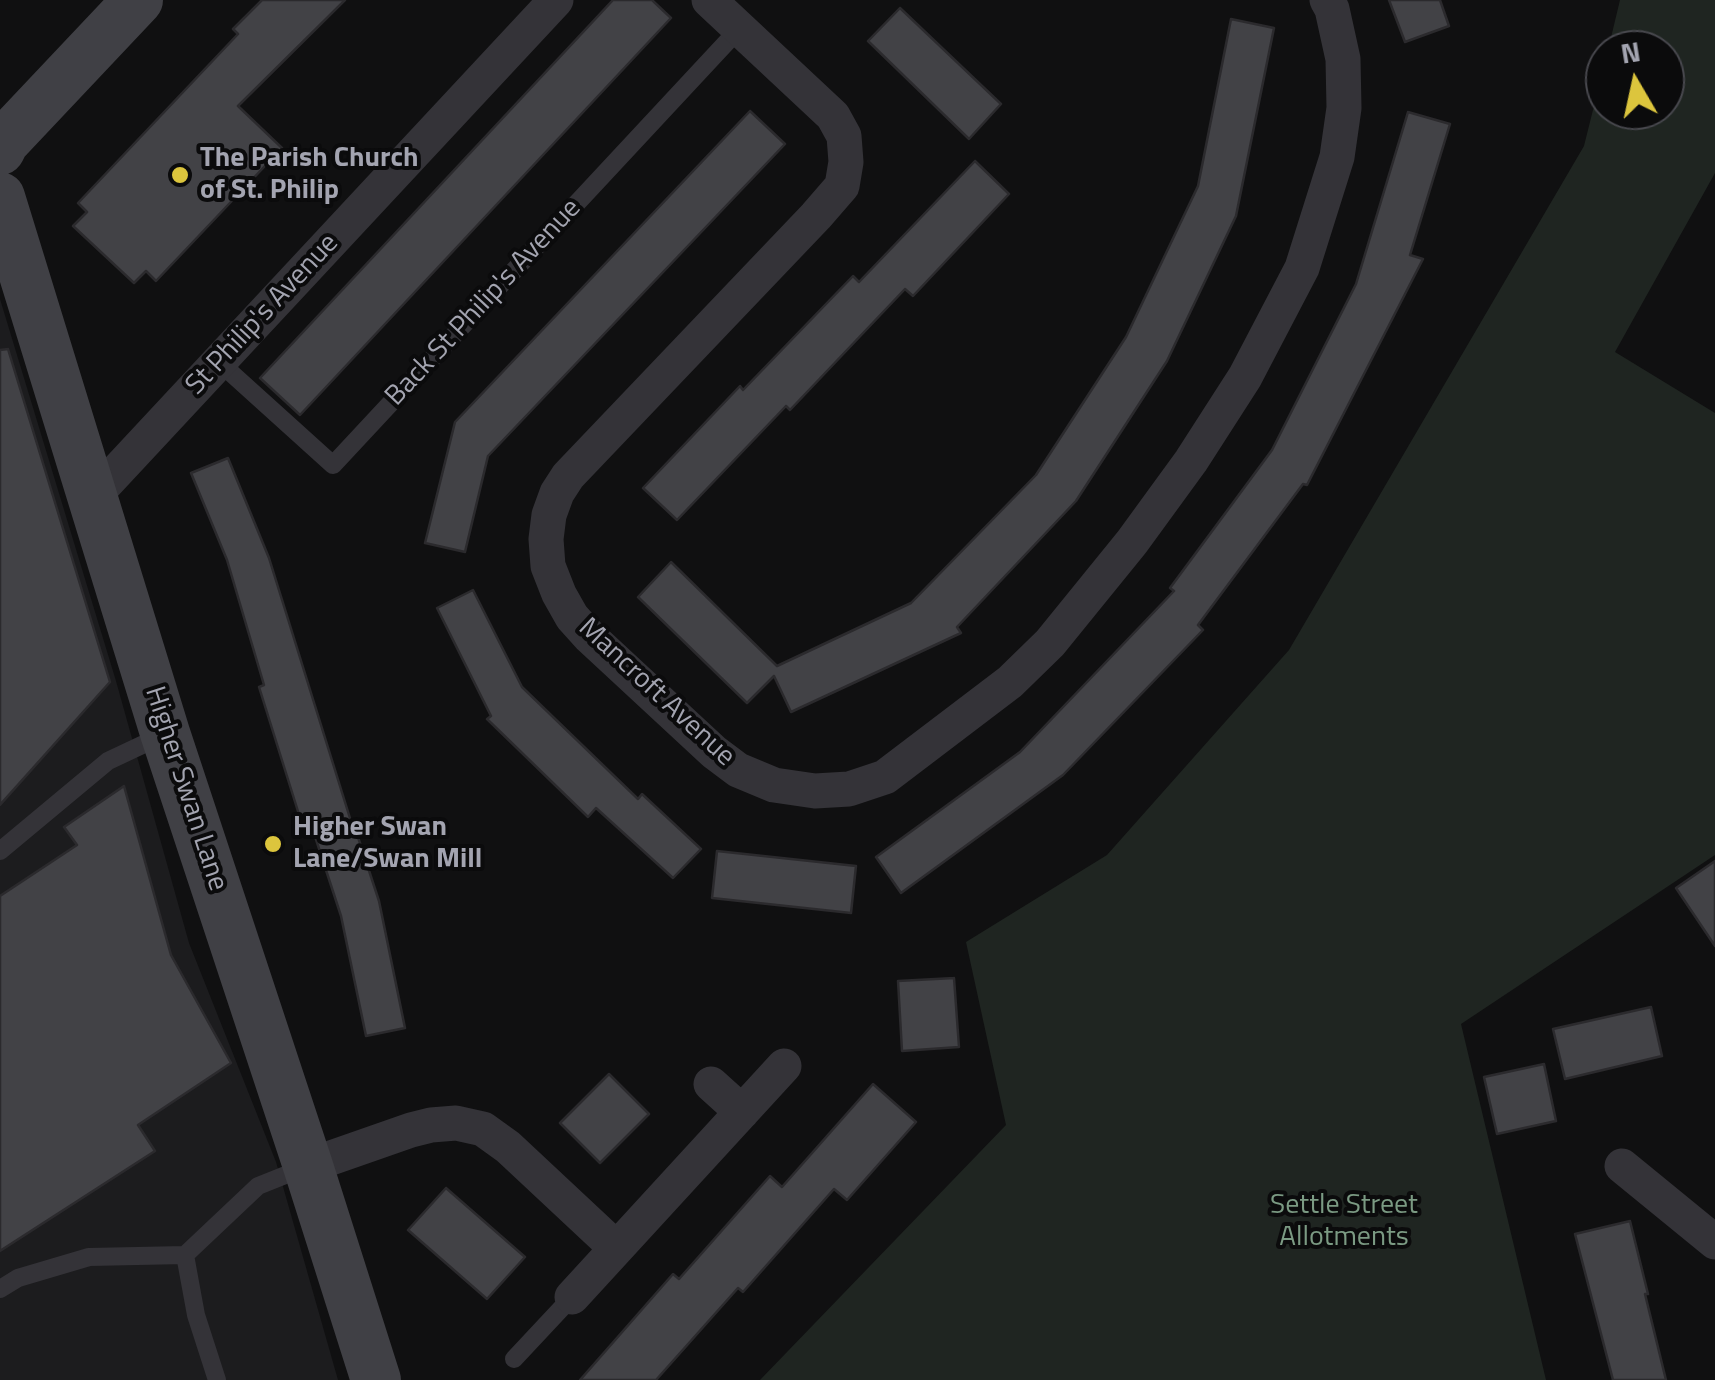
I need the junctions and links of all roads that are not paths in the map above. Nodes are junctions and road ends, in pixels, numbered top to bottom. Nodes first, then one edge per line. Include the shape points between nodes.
1 (138, 0) edge
2 (556, 0) edge
3 (709, 0) edge
4 (1327, 0) edge
5 (739, 29) junction
6 (0, 150) edge
7 (0, 196) edge
8 (219, 362) junction
9 (92, 498) junction
10 (166, 734) junction
11 (0, 851) edge
12 (784, 1066) dead end
13 (711, 1084) dead end
14 (742, 1112) junction
15 (308, 1166) junction
16 (1622, 1166) dead end
17 (1715, 1242) edge
18 (616, 1248) junction
19 (185, 1255) junction
20 (0, 1289) edge
21 (572, 1296) joint
22 (514, 1359) dead end
23 (217, 1380) edge
24 (376, 1380) edge

1 - 6 street
2 - 8 street, St Philip's Avenue
3 - 5 street, Mancroft Avenue
4 - 5 street, Mancroft Avenue via 1342,58 1337,157 1302,268 1244,377 1191,461 1062,629 1010,682 885,777 848,790 774,784 738,770 590,637 572,617 548,566 549,516 568,476 842,186 844,136 833,116
5 - 8 lane, Back St Philip's Avenue via 333,465
7 - 9 street, Higher Swan Lane
8 - 9 street, St Philip's Avenue
9 - 10 street, Higher Swan Lane
10 - 11 lane via 108,760
10 - 15 street, Higher Swan Lane
12 - 14 street
13 - 14 street
14 - 18 street
15 - 18 street via 410,1130 456,1123 483,1129
15 - 19 lane via 258,1186
15 - 24 street, Higher Swan Lane
16 - 17 street
18 - 21 street
19 - 20 lane via 89,1257
19 - 23 lane
21 - 22 lane

